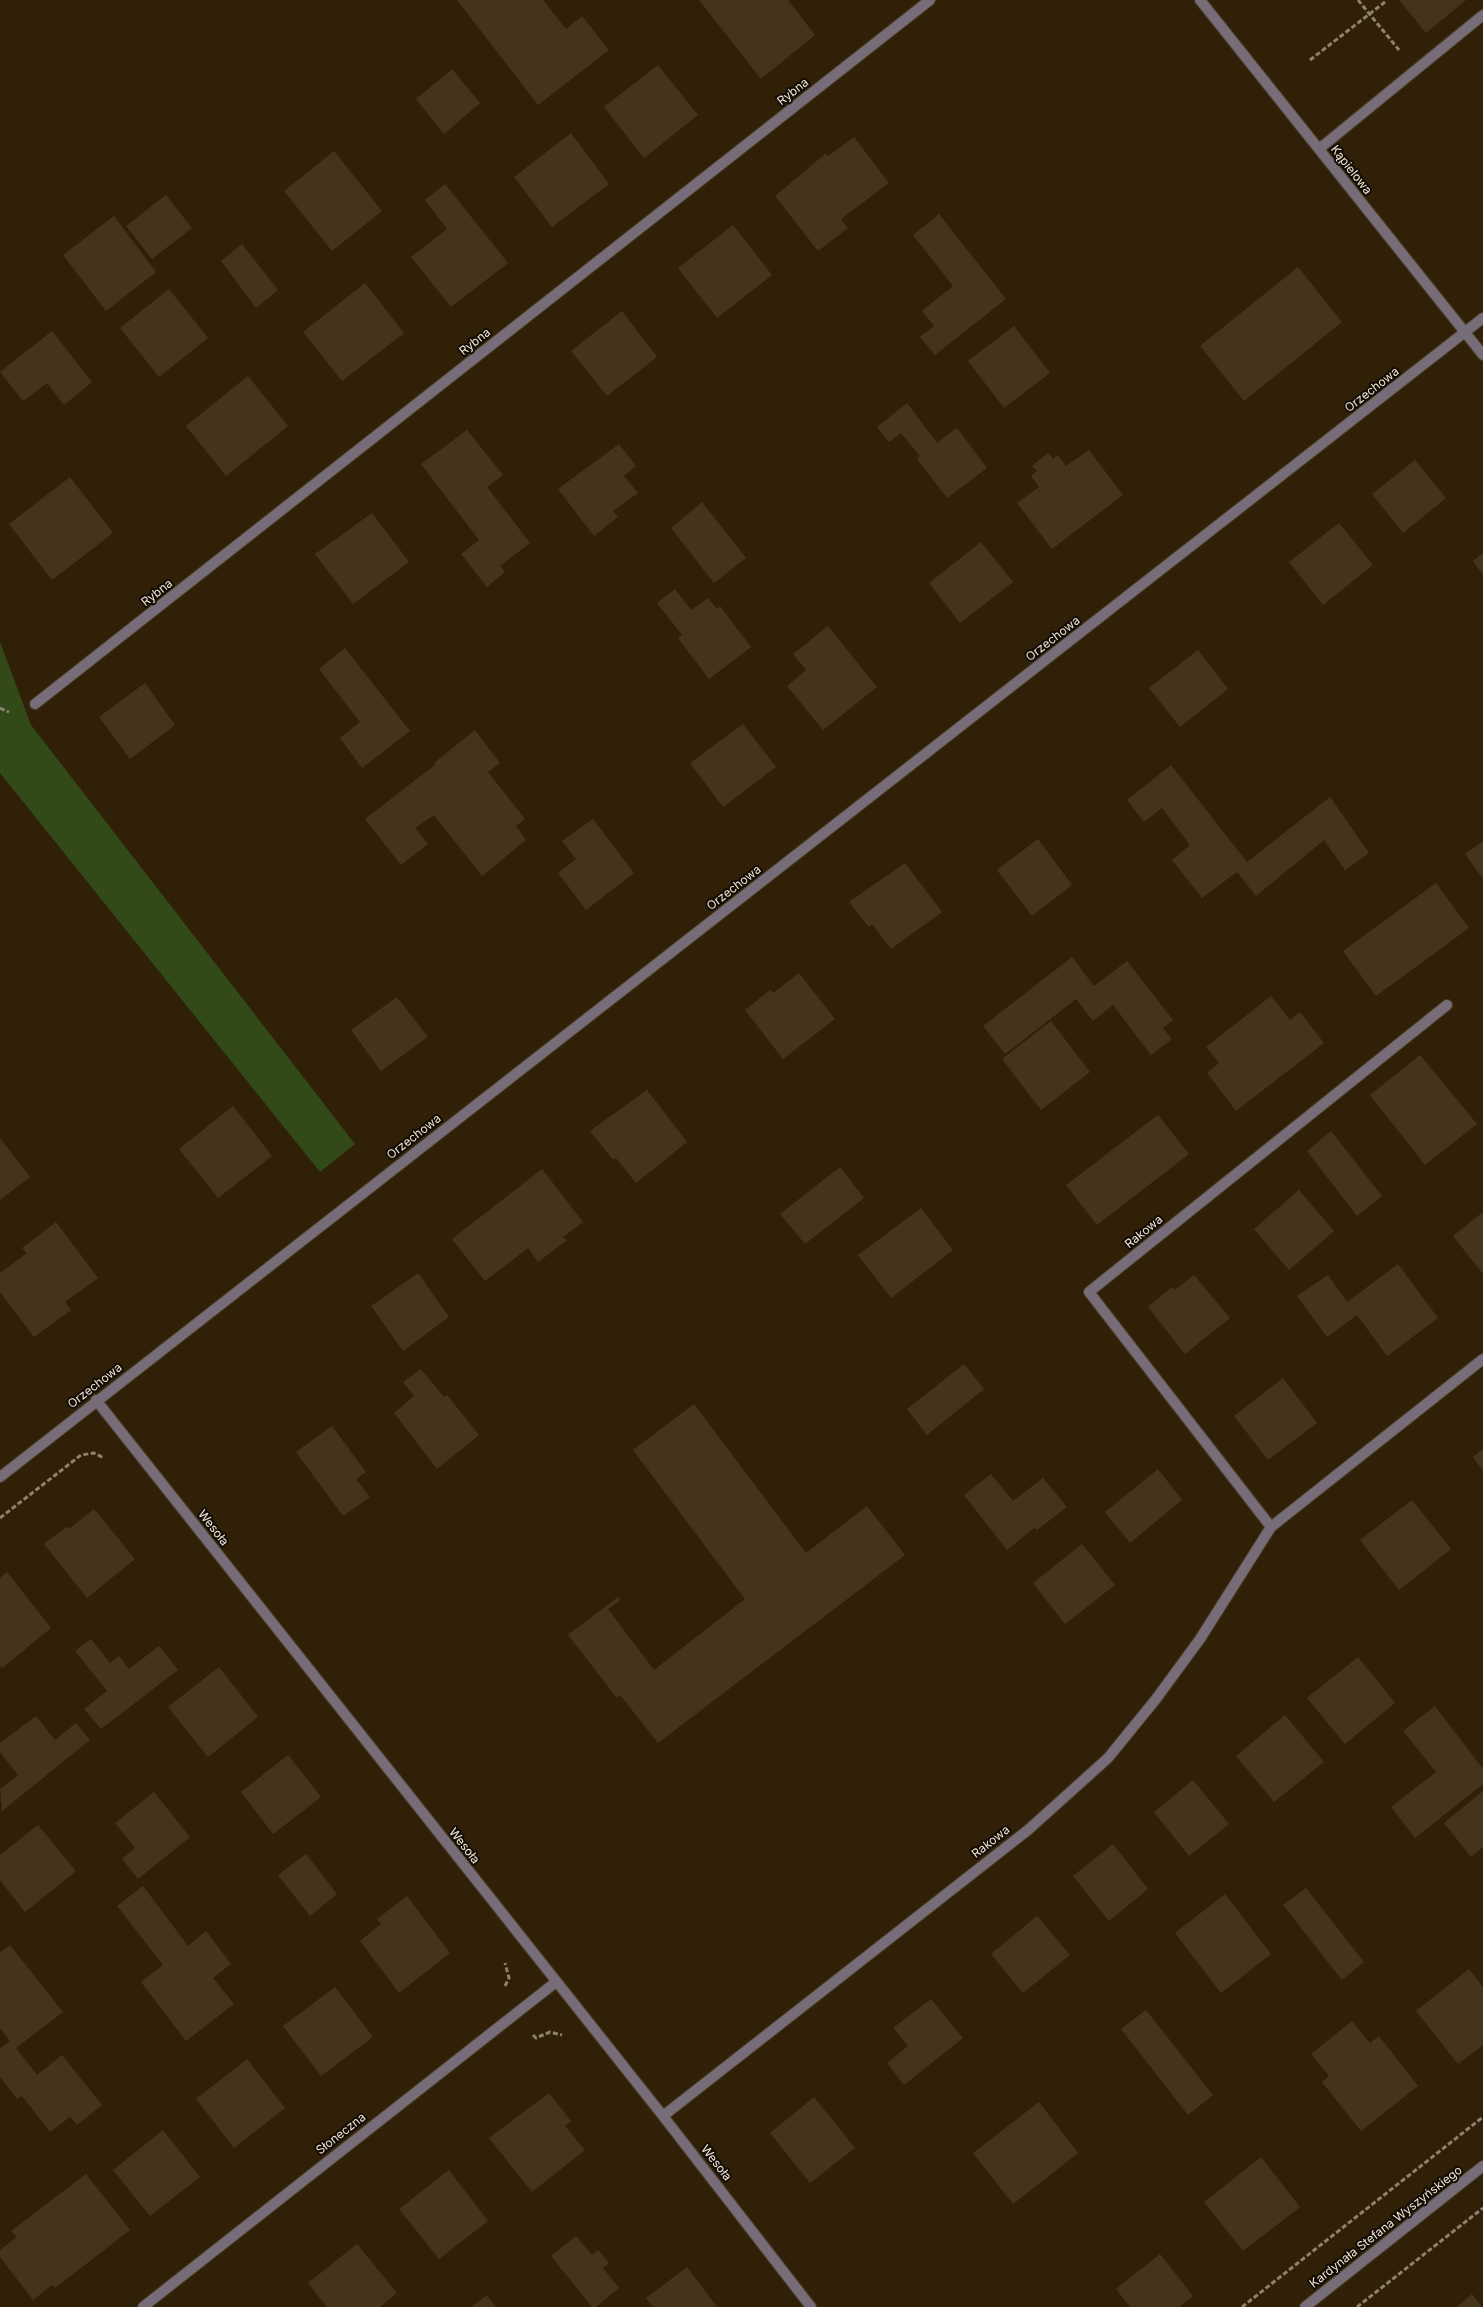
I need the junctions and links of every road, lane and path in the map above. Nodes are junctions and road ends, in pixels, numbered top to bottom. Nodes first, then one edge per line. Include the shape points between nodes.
1 (930, 0) edge
2 (1200, 0) edge
3 (1358, 0) edge
4 (1385, 2) dead end
5 (1369, 13) junction
6 (1483, 15) edge
7 (1310, 60) dead end
8 (1415, 70) junction
9 (1319, 149) junction
10 (1483, 318) edge
11 (1465, 332) junction
12 (1483, 355) edge
13 (35, 704) dead end
14 (1447, 1006) dead end
15 (1483, 1359) edge
16 (96, 1400) junction
17 (110, 1460) dead end
18 (0, 1477) edge
19 (0, 1518) edge
20 (1271, 1527) junction
21 (505, 1960) dead end
22 (556, 1982) junction
23 (515, 2012) junction
24 (566, 2036) dead end
25 (663, 2116) junction
26 (1483, 2118) edge
27 (1483, 2166) edge
28 (1483, 2208) edge
29 (143, 2307) edge
30 (811, 2307) edge
31 (1242, 2307) edge
32 (1305, 2307) edge
33 (1357, 2307) edge

1 - 13 street, Rybna
2 - 9 street, Kąpielowa
3 - 5 path
4 - 5 path
5 - 7 path
5 - 8 path
6 - 8 street
8 - 9 street
9 - 11 street, Kąpielowa
10 - 11 street, Orzechowa
11 - 12 street, Kąpielowa
11 - 16 street, Orzechowa
14 - 20 street, Rakowa via 1088,1292
15 - 20 street, Rakowa
16 - 18 street, Orzechowa
16 - 22 street, Wesoła
17 - 19 path via 94,1453 81,1456
20 - 25 street, Rakowa via 1200,1639 1108,1758 1028,1830
21 - 23 path via 509,1978 501,1994
22 - 23 street, Słoneczna
22 - 25 street, Wesoła
23 - 24 path via 536,2038 550,2032
23 - 29 street, Słoneczna
25 - 30 street, Wesoła
26 - 31 path
27 - 32 street, Kardynała Stefana Wyszyńskiego
28 - 33 path

